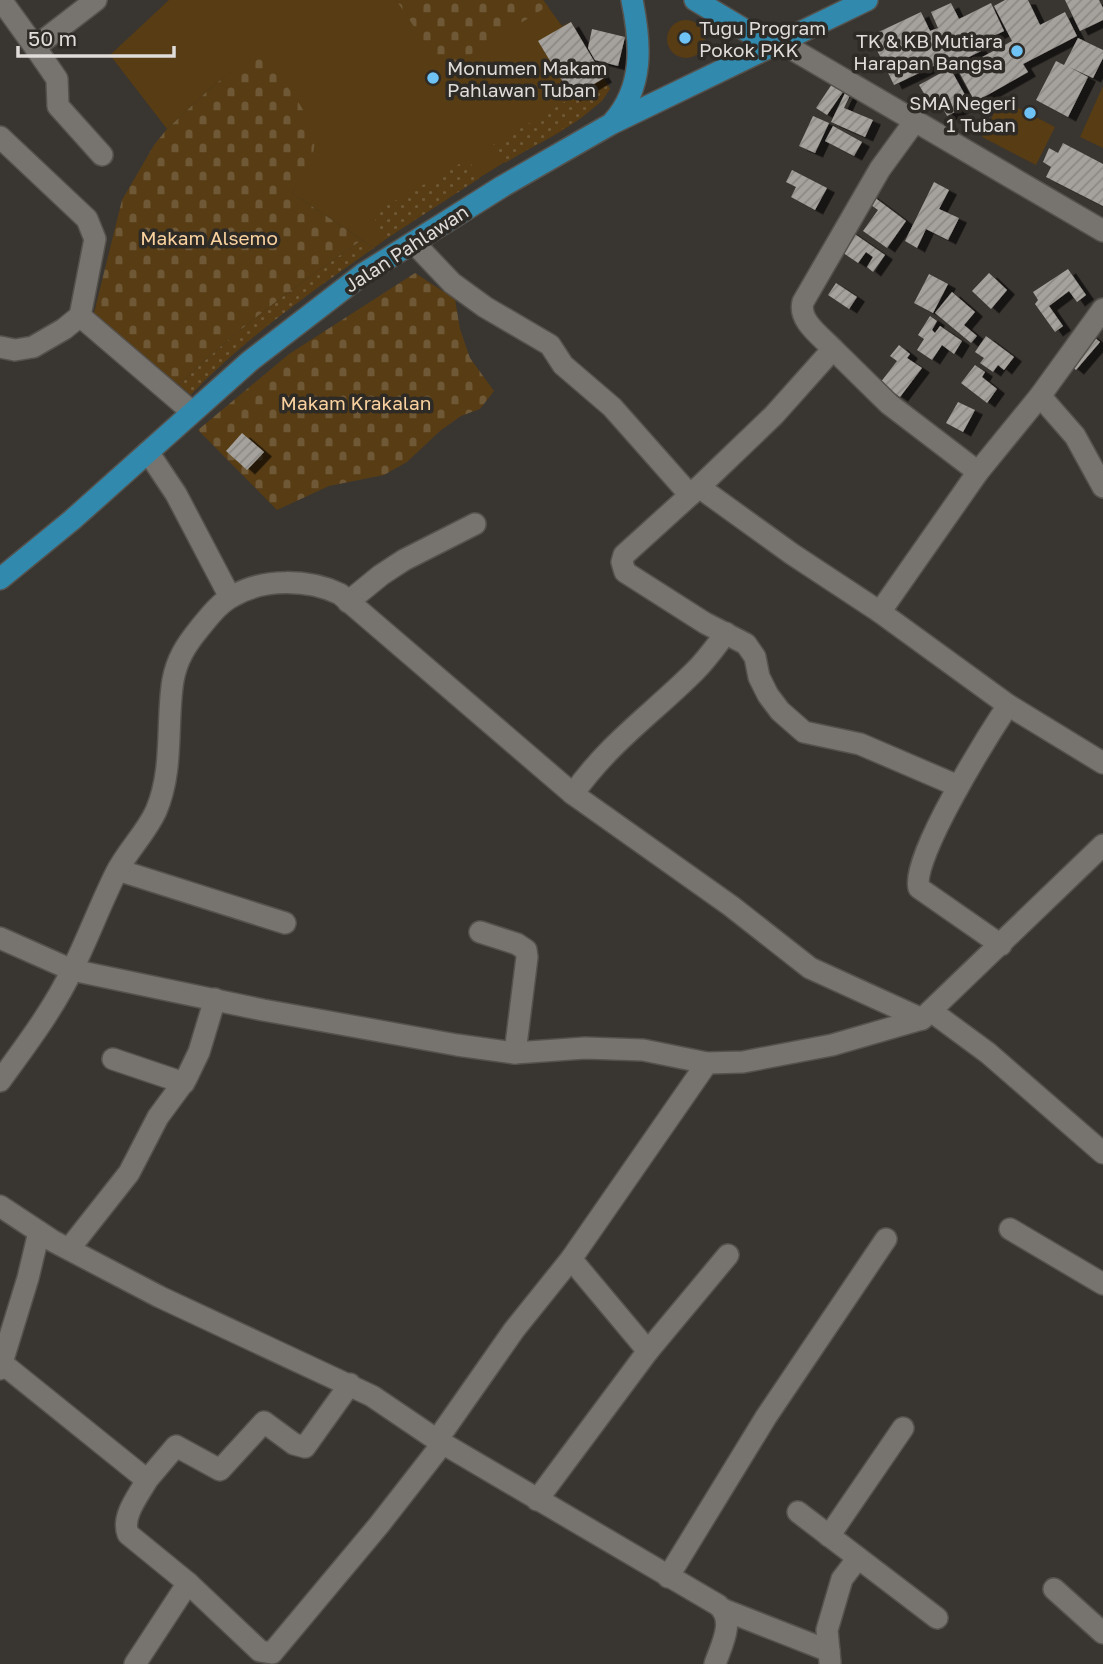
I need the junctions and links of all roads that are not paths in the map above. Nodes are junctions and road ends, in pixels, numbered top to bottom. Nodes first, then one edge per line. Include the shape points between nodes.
1 (1, 0) edge
2 (96, 0) edge
3 (632, 0) edge
4 (695, 0) edge
5 (867, 0) edge
6 (776, 44) junction
7 (34, 47) junction
8 (915, 121) junction
9 (611, 124) junction
10 (0, 137) edge
11 (102, 155) dead end
12 (1103, 231) edge
13 (414, 243) junction
14 (1103, 309) edge
15 (80, 316) junction
16 (0, 347) edge
17 (833, 349) junction
18 (1040, 396) junction
19 (191, 411) junction
20 (148, 452) junction
21 (978, 472) junction
22 (1103, 487) edge
23 (694, 491) junction
24 (475, 524) dead end
25 (0, 579) edge
26 (230, 597) junction
27 (348, 601) junction
28 (880, 612) junction
29 (726, 633) junction
30 (1007, 705) junction
31 (1103, 762) edge
32 (958, 786) junction
33 (573, 794) junction
34 (1103, 845) edge
35 (117, 870) junction
36 (285, 923) dead end
37 (480, 932) dead end
38 (0, 938) edge
39 (1001, 945) junction
40 (72, 970) junction
41 (215, 999) junction
42 (926, 1015) junction
43 (515, 1053) junction
44 (113, 1059) dead end
45 (707, 1063) junction
46 (0, 1081) edge
47 (184, 1083) junction
48 (1103, 1153) edge
49 (0, 1206) edge
50 (1010, 1229) dead end
51 (39, 1232) junction
52 (886, 1239) dead end
53 (69, 1249) junction
54 (728, 1255) dead end
55 (571, 1259) junction
56 (1103, 1284) edge
57 (648, 1351) junction
58 (1, 1367) edge
59 (350, 1384) junction
60 (903, 1428) dead end
61 (440, 1441) junction
62 (147, 1480) junction
63 (537, 1500) junction
64 (797, 1512) dead end
65 (829, 1536) junction
66 (858, 1558) junction
67 (668, 1577) junction
68 (188, 1583) junction
69 (1054, 1589) dead end
70 (722, 1609) junction
71 (937, 1618) dead end
72 (1103, 1633) edge
73 (829, 1658) edge
74 (135, 1664) edge
75 (715, 1664) edge

1 - 7 street
2 - 7 street
3 - 9 main road via 637,71 629,100
4 - 6 main road
5 - 6 main road, Jalan Pahlawan
6 - 8 street
6 - 9 main road, Jalan Pahlawan
7 - 11 street via 57,79 58,106
8 - 12 street
8 - 17 street via 880,169 803,302 803,318
9 - 13 main road, Jalan Pahlawan
10 - 15 street via 87,219 92,229 95,239
13 - 19 main road, Jalan Pahlawan via 323,302
13 - 23 street via 463,291 550,345 564,365
14 - 18 street
15 - 16 street via 33,347
15 - 19 street
17 - 21 street via 888,404
17 - 23 street via 774,415
18 - 21 street
18 - 22 street via 1075,436
19 - 20 main road, Jalan Pahlawan
20 - 25 main road, Jalan Pahlawan
20 - 26 street via 176,494
21 - 28 street
23 - 28 street
23 - 29 street via 624,555 623,566 629,575
24 - 27 street via 404,560
26 - 27 street via 267,583 299,584 330,589
26 - 35 street via 211,614 178,661 162,797
27 - 33 street
28 - 30 street
29 - 32 street via 746,644 768,695 804,732 860,744
29 - 33 street via 694,672 601,758
30 - 31 street
30 - 32 street
32 - 39 street via 922,863 918,885
33 - 42 street via 810,968
34 - 39 street
35 - 36 street
35 - 40 street
37 - 43 street via 526,950
38 - 40 street
39 - 42 street
40 - 41 street
40 - 46 street via 51,1009
41 - 43 street
41 - 47 street
42 - 45 street via 832,1045 743,1062
42 - 48 street via 988,1053
43 - 45 street via 643,1050
44 - 47 street
45 - 55 street
47 - 53 street via 154,1124 129,1173
49 - 51 street
50 - 56 street
51 - 53 street
51 - 58 street
52 - 67 street via 766,1418
53 - 59 street via 160,1297
54 - 57 street
55 - 57 street
55 - 61 street via 514,1330
57 - 63 street
58 - 62 street
59 - 61 street
59 - 62 street via 305,1447 264,1422 220,1470 176,1446
60 - 65 street
61 - 63 street
61 - 68 street via 379,1525 272,1653 260,1651
62 - 68 street via 127,1517 128,1534
63 - 67 street
64 - 65 street
65 - 66 street
66 - 71 street
66 - 73 street via 842,1579 827,1630
67 - 70 street
68 - 74 street
69 - 72 street
70 - 73 street
70 - 75 street via 726,1626

